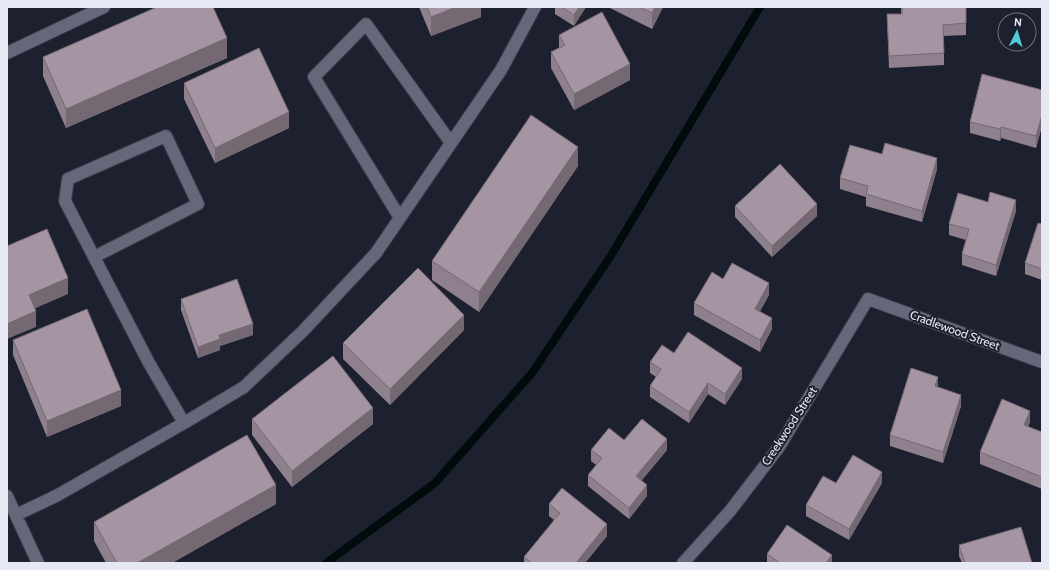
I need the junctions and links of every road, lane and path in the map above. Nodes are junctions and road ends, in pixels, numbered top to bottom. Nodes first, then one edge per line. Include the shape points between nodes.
1 (104, 7) edge
2 (536, 7) edge
3 (7, 53) edge
4 (451, 143) junction
5 (400, 218) junction
6 (94, 257) junction
7 (868, 299) joint
8 (1042, 362) edge
9 (184, 423) junction
10 (7, 496) edge
11 (16, 515) junction
12 (38, 563) edge
13 (682, 563) edge

1 - 3 street
2 - 4 street via 501,70
4 - 5 street
4 - 5 street via 366,24 314,77
5 - 9 street via 376,253 303,331 244,387
6 - 6 street via 65,201 68,179 166,136 198,204
6 - 9 street via 149,363
7 - 8 street, Cradlewood Street
7 - 13 street, Creekwood Street via 779,447 730,510
9 - 11 street via 56,496
10 - 11 street
11 - 12 street

